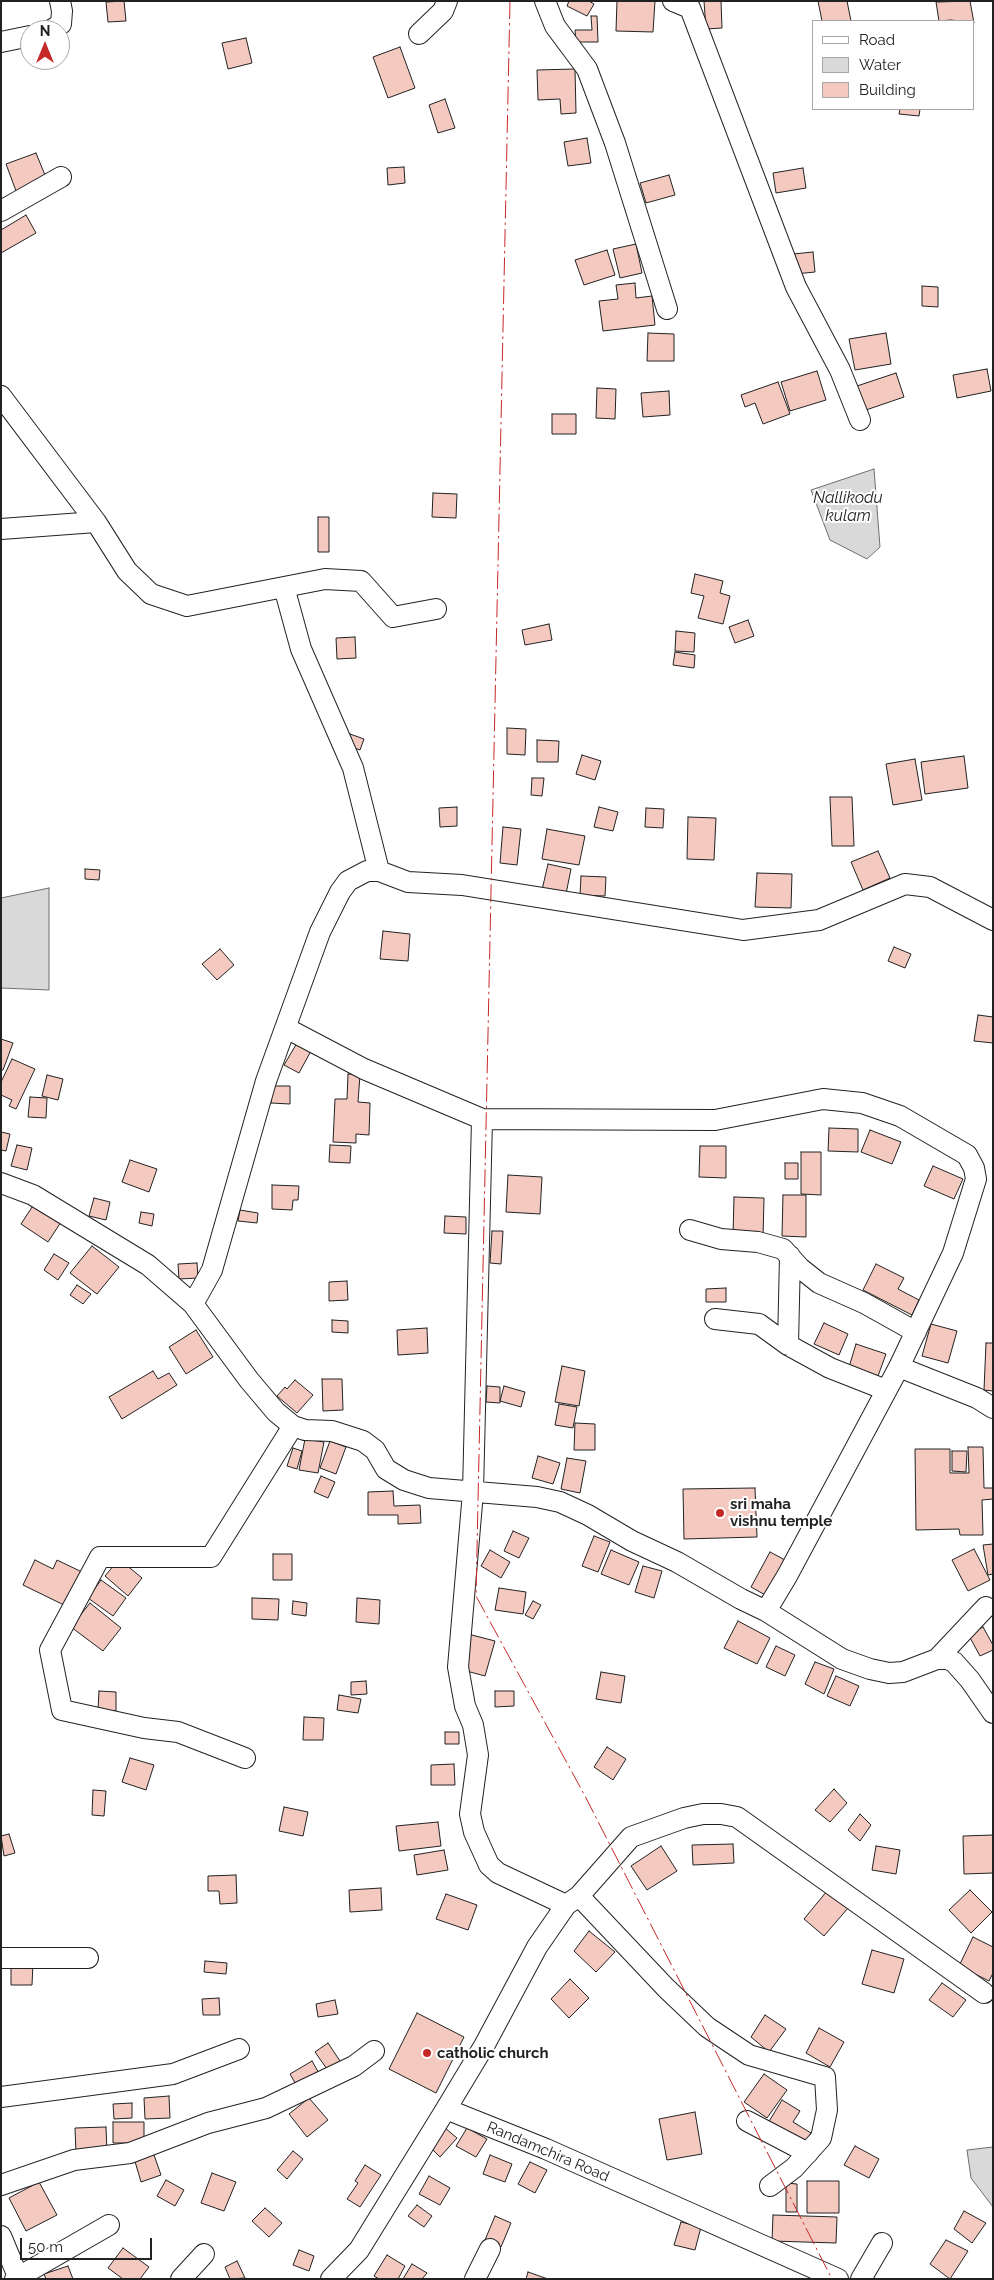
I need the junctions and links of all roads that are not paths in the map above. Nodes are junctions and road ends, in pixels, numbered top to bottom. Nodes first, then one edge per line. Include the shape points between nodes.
1 (60, 1) edge
2 (447, 1) edge
3 (545, 1) edge
4 (673, 1) edge
5 (61, 20) edge
6 (419, 34) dead end
7 (20, 38) edge
8 (1, 42) edge
9 (61, 177) dead end
10 (1, 210) edge
11 (667, 309) dead end
12 (1, 396) edge
13 (860, 420) dead end
14 (96, 522) junction
15 (1, 529) edge
16 (284, 587) junction
17 (436, 609) dead end
18 (379, 871) junction
19 (993, 920) edge
20 (286, 1028) junction
21 (482, 1119) junction
22 (1, 1183) edge
23 (690, 1230) dead end
24 (790, 1256) junction
25 (193, 1304) junction
26 (715, 1319) dead end
27 (916, 1332) junction
28 (788, 1345) junction
29 (899, 1367) junction
30 (886, 1390) junction
31 (993, 1408) edge
32 (293, 1426) junction
33 (473, 1492) junction
34 (986, 1607) dead end
35 (766, 1611) junction
36 (937, 1659) junction
37 (993, 1713) edge
38 (244, 1758) dead end
39 (572, 1900) junction
40 (1, 1958) edge
41 (88, 1958) dead end
42 (984, 1993) dead end
43 (239, 2050) dead end
44 (374, 2051) dead end
45 (1, 2097) edge
46 (446, 2109) junction
47 (747, 2121) dead end
48 (808, 2153) junction
49 (1, 2185) edge
50 (770, 2186) dead end
51 (109, 2225) dead end
52 (1, 2236) edge
53 (882, 2243) dead end
54 (490, 2249) dead end
55 (204, 2254) dead end
56 (18, 2278) edge
57 (181, 2279) edge
58 (331, 2279) edge
59 (475, 2279) edge
60 (838, 2279) edge
61 (861, 2279) edge

1 - 5 street
2 - 6 street via 444,10
3 - 11 street via 555,26 587,69 616,143
4 - 13 street via 690,8 796,287 840,370
7 - 8 street
9 - 10 street
12 - 14 street
14 - 15 street
14 - 16 street via 127,571 151,594 187,606
16 - 17 street via 325,579 361,581 393,617
16 - 18 street via 301,649 354,768
18 - 19 street via 408,882 462,885 743,930 819,920 905,884 930,887
18 - 20 street via 367,870 348,881 340,892 320,932
20 - 21 street via 364,1069
20 - 25 street via 266,1082 212,1270
21 - 27 street via 715,1120 823,1098 862,1103 900,1116 967,1155 976,1179 953,1252
21 - 33 street
22 - 25 street via 33,1195 124,1249
23 - 24 street via 722,1239 758,1242 783,1249
24 - 27 street via 819,1283
24 - 28 street
25 - 32 street via 249,1380 276,1412
26 - 28 street via 759,1324
27 - 29 street
28 - 30 street via 830,1368
29 - 30 street
29 - 31 street via 977,1398
30 - 35 street
32 - 33 street via 332,1431 363,1441 374,1450 386,1469 404,1480 429,1488
32 - 38 street via 211,1557 100,1556 50,1650 62,1710 178,1732
33 - 35 street via 560,1502
33 - 39 street via 458,1666 478,1756 470,1814 474,1832 489,1865 498,1872
34 - 36 street
35 - 36 street via 842,1659 870,1670 903,1672
36 - 37 street via 954,1662
39 - 42 street via 631,1837 703,1814 737,1817
39 - 46 street via 537,1947
39 - 48 street via 707,2027 749,2055 826,2077 827,2110 821,2138
40 - 41 street
43 - 45 street via 173,2074
44 - 49 street via 354,2066 266,2108 208,2123 130,2153 74,2160
46 - 58 street via 359,2250
46 - 60 street, Randamchira Road via 554,2153
47 - 48 street
48 - 50 street
51 - 56 street
52 - 56 street
53 - 61 street
54 - 59 street
55 - 57 street

